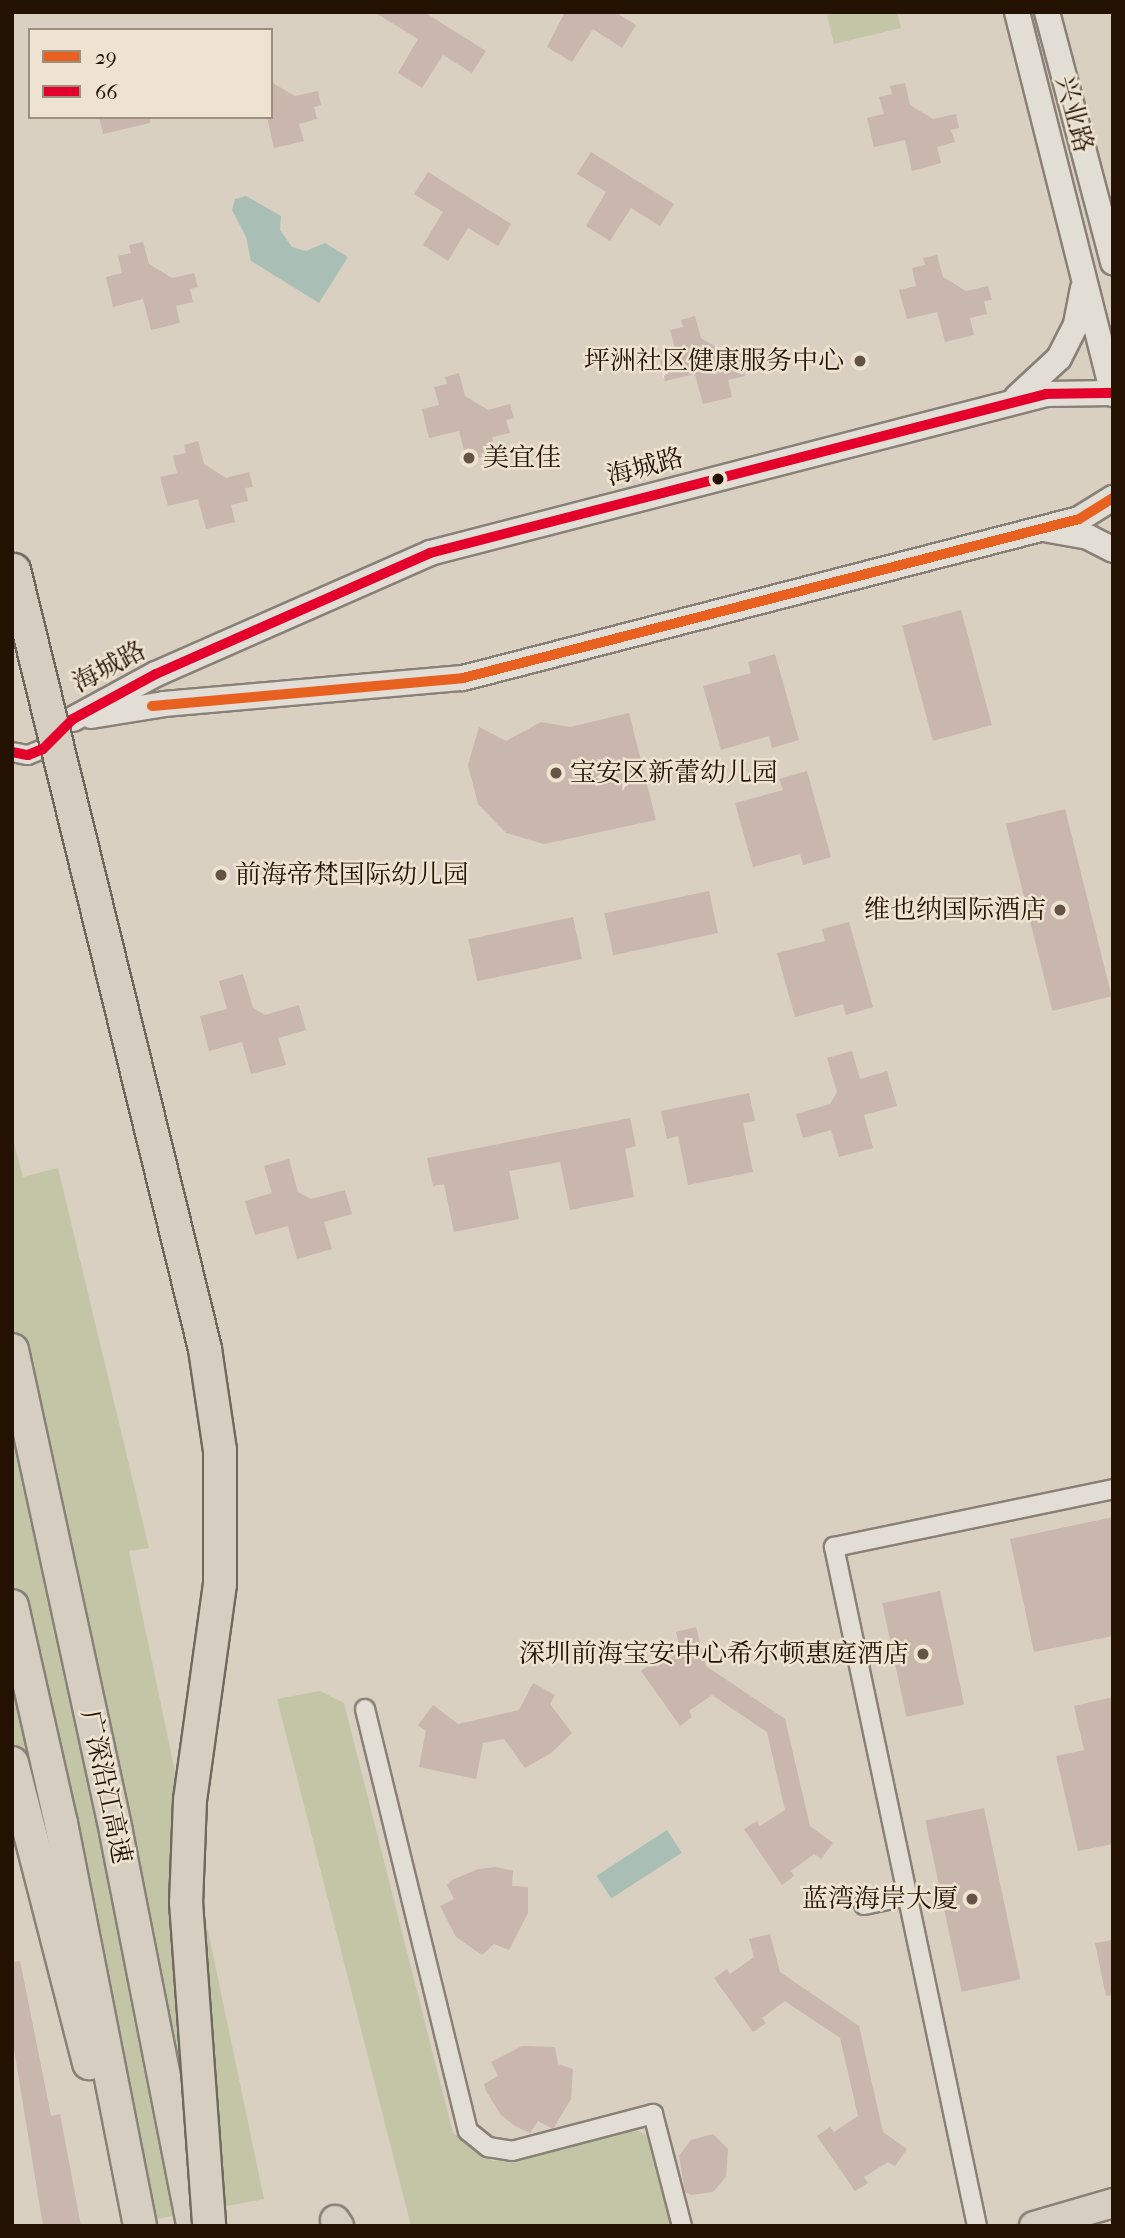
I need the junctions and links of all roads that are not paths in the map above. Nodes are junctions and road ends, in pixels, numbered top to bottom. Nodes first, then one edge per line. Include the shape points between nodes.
1 (1017, 12) edge
2 (1047, 12) edge
3 (1113, 262) edge
4 (1083, 268) junction
5 (1113, 393) edge
6 (1001, 405) junction
7 (1113, 498) edge
8 (1034, 530) junction
9 (1113, 550) edge
10 (13, 566) edge
11 (73, 719) junction
12 (12, 752) edge
13 (12, 1350) edge
14 (1113, 1489) edge
15 (12, 1606) edge
16 (365, 1709) dead end
17 (12, 1763) edge
18 (908, 1896) junction
19 (864, 1905) dead end
20 (1113, 2203) edge
21 (131, 2226) edge
22 (140, 2226) edge
23 (194, 2226) edge
24 (209, 2226) edge
25 (682, 2226) edge
26 (977, 2226) edge
27 (1034, 2226) edge

1 - 4 main road, 兴业路
2 - 3 main road, 兴业路
4 - 5 main road, 兴业路
4 - 6 main road via 1081,306 1059,358 1034,386
5 - 6 main road, 海城路 via 1046,394
6 - 11 main road, 海城路 via 430,553 156,674
7 - 8 main road, 海城路 via 1079,519
8 - 9 main road via 1071,532
8 - 11 main road, 海城路 via 463,678 164,704
10 - 24 highway, bridge via 205,1349 220,1450 220,1584 190,1800 186,1902
11 - 12 street via 43,749 28,754
13 - 23 highway, 广深沿江高速 via 116,1832
14 - 18 street via 835,1547
15 - 22 highway, 广深沿江高速 via 64,1836
16 - 25 street via 468,2131 488,2147 512,2151 653,2114
17 - 21 highway
18 - 19 street
18 - 26 street
20 - 27 main road

